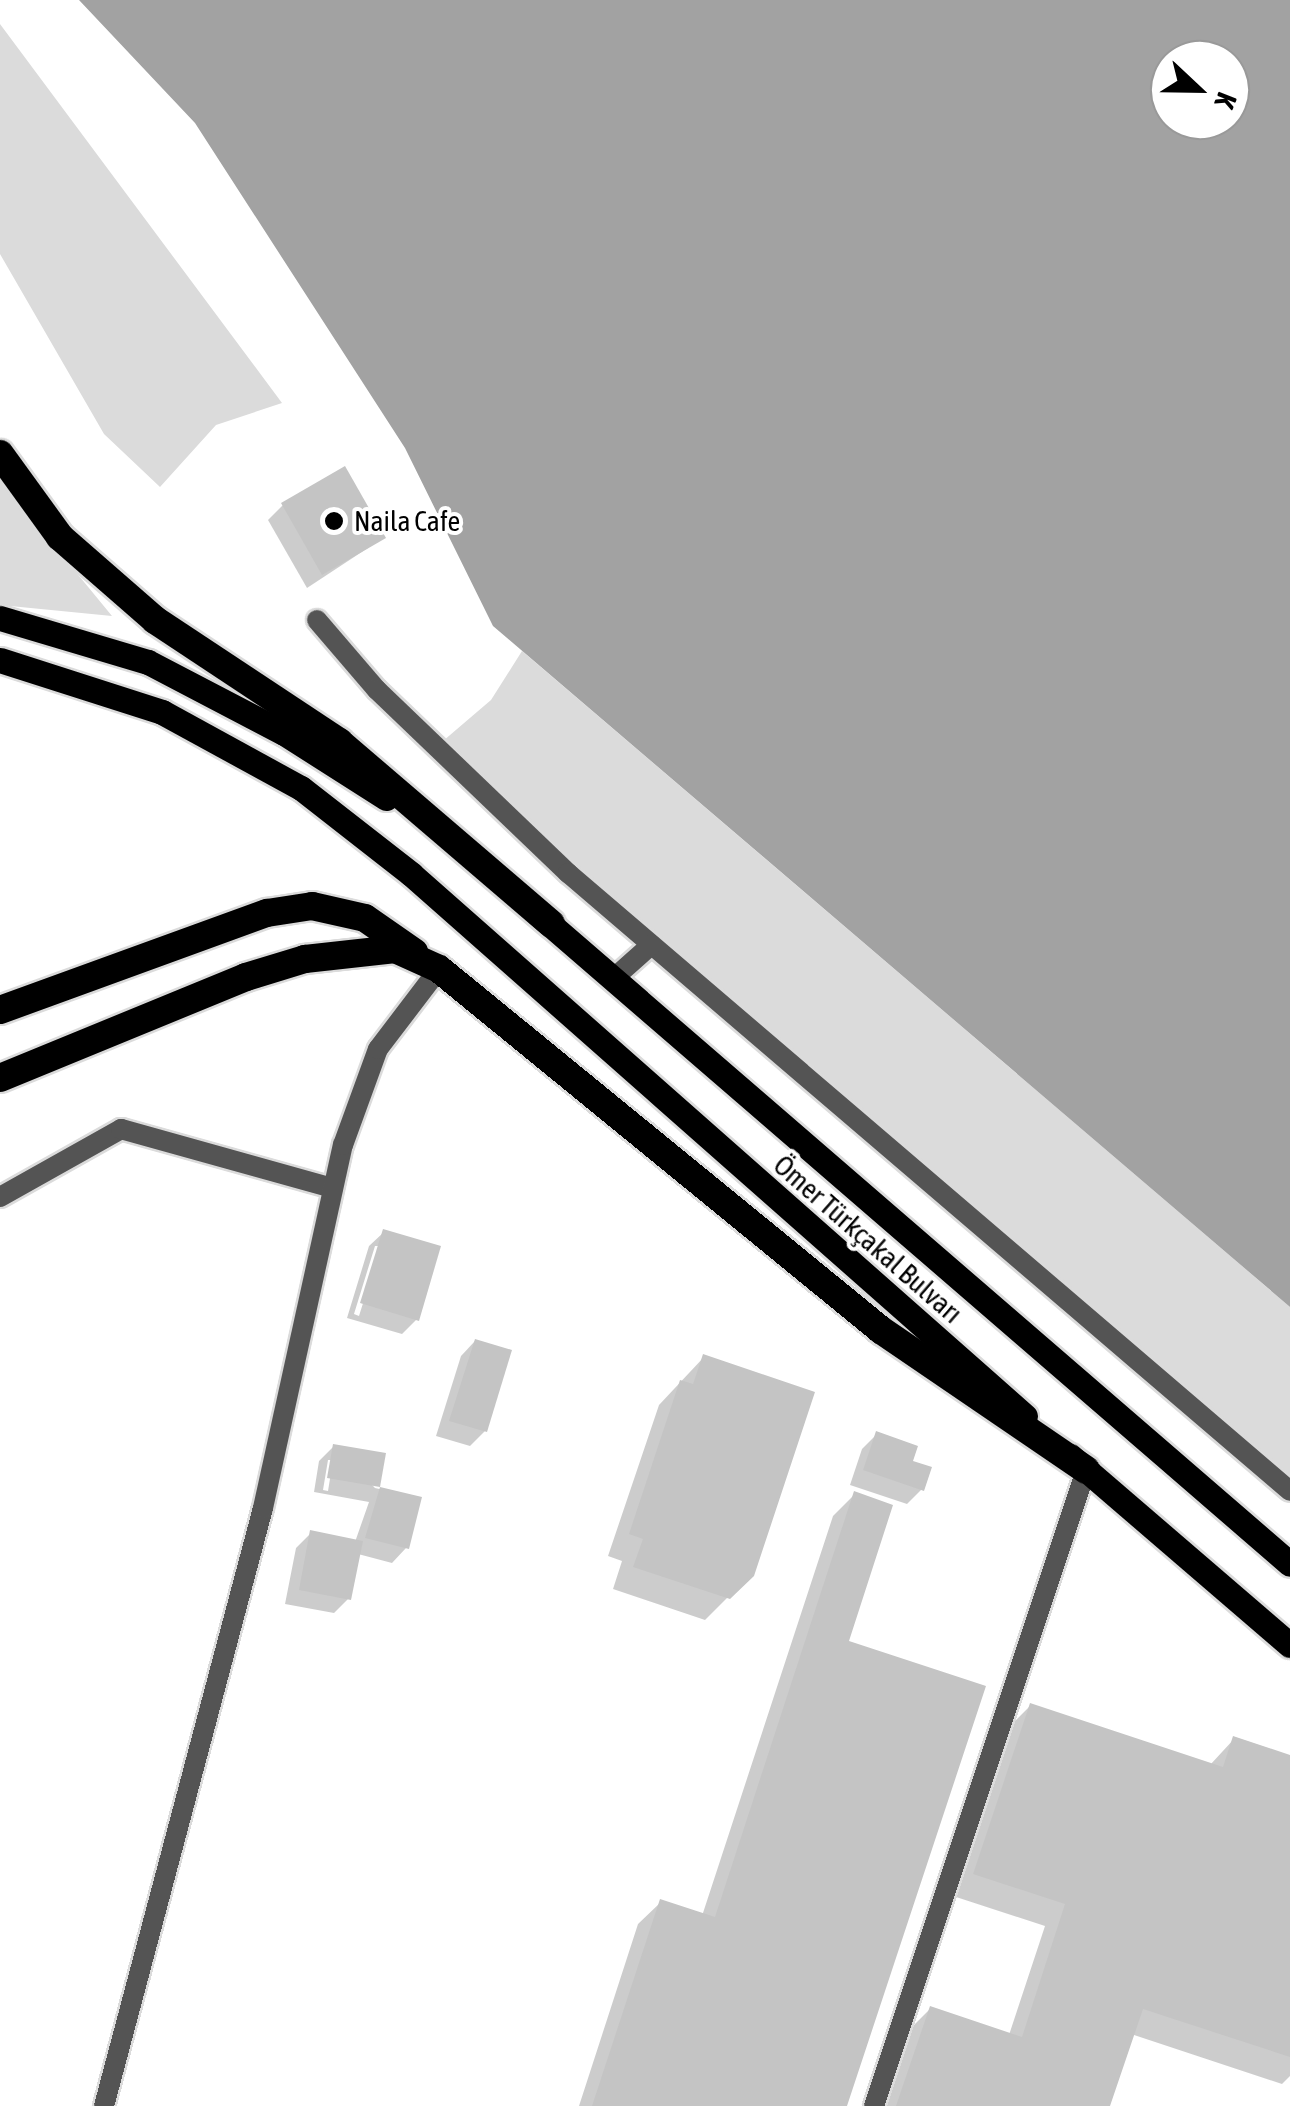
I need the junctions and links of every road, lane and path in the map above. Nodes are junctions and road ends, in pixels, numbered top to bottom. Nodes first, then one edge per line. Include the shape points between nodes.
1 (0, 454) edge
2 (0, 618) edge
3 (317, 620) dead end
4 (0, 660) edge
5 (551, 924) junction
6 (651, 945) junction
7 (439, 969) junction
8 (614, 978) junction
9 (0, 1010) edge
10 (0, 1078) edge
11 (334, 1188) junction
12 (0, 1197) edge
13 (1086, 1470) junction
14 (1290, 1490) edge
15 (1290, 1564) edge
16 (1290, 1645) edge
17 (104, 2106) edge
18 (874, 2106) edge

1 - 5 highway via 60,537 155,620 339,742
2 - 5 main road, Ömer Türkçakal Bulvarı via 148,662 284,732 348,770
3 - 6 street via 377,690
4 - 13 main road, Ömer Türkçakal Bulvarı via 162,712 301,788 411,874
5 - 8 main road, Ömer Türkçakal Bulvarı
6 - 8 street
6 - 14 street
7 - 9 highway via 365,918 312,906 267,914
7 - 10 highway via 395,950 305,958
7 - 11 street via 378,1049 358,1092
7 - 13 highway via 881,1330
8 - 15 main road, Ömer Türkçakal Bulvarı
11 - 12 street via 121,1128
11 - 17 street via 263,1508
13 - 16 main road, Ömer Türkçakal Bulvarı
13 - 18 street

